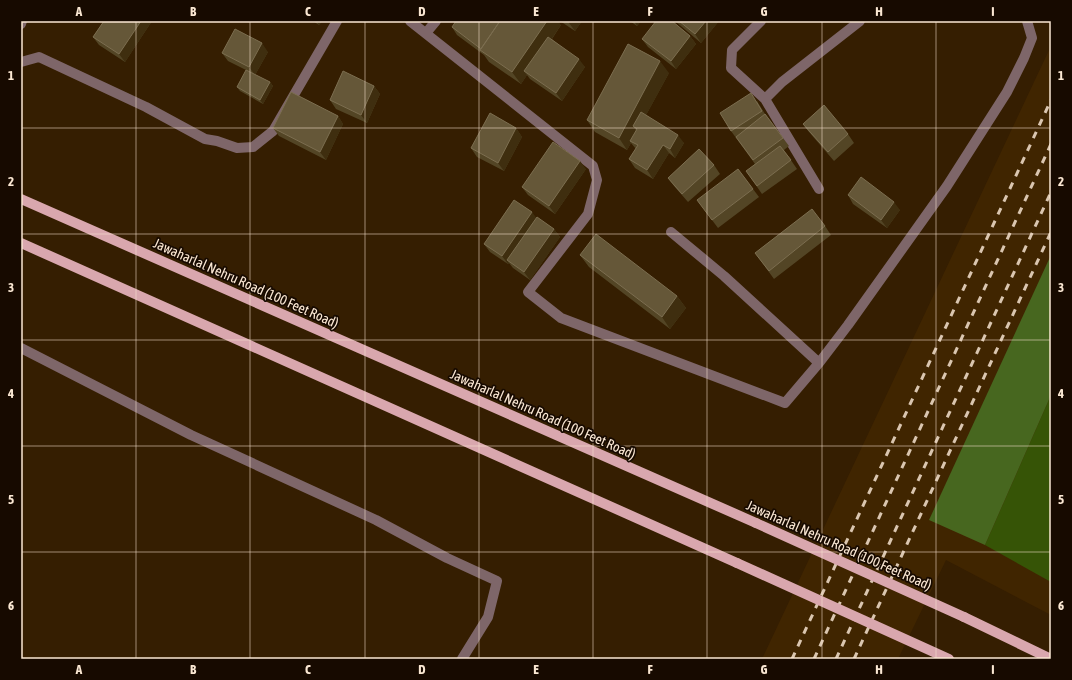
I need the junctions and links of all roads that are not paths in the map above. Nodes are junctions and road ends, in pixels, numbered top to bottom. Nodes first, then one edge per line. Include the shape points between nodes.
1 (22, 21) edge
2 (337, 21) edge
3 (410, 21) edge
4 (436, 21) edge
5 (761, 21) edge
6 (860, 21) edge
7 (1027, 21) edge
8 (21, 24) edge
9 (426, 33) junction
10 (21, 62) edge
11 (765, 99) junction
12 (818, 189) dead end
13 (21, 199) edge
14 (671, 232) dead end
15 (21, 243) edge
16 (21, 348) edge
17 (819, 363) junction
18 (462, 659) edge
19 (949, 659) edge
20 (1051, 659) edge

1 - 8 street
2 - 10 street via 273,131 253,147 237,148 205,139 146,107 39,57
3 - 9 street
4 - 9 street
5 - 11 street via 732,50 731,68
6 - 11 street via 782,82
7 - 17 street via 1032,38 1006,92 947,186
9 - 17 street via 593,166 597,180 588,214 528,292 561,318 785,403
11 - 12 street
13 - 20 main road, Jawaharlal Nehru Road (100 Feet Road), bridge via 756,523
14 - 17 street via 724,276
15 - 19 main road, bridge
16 - 18 street via 191,435 376,520 497,581 488,617

